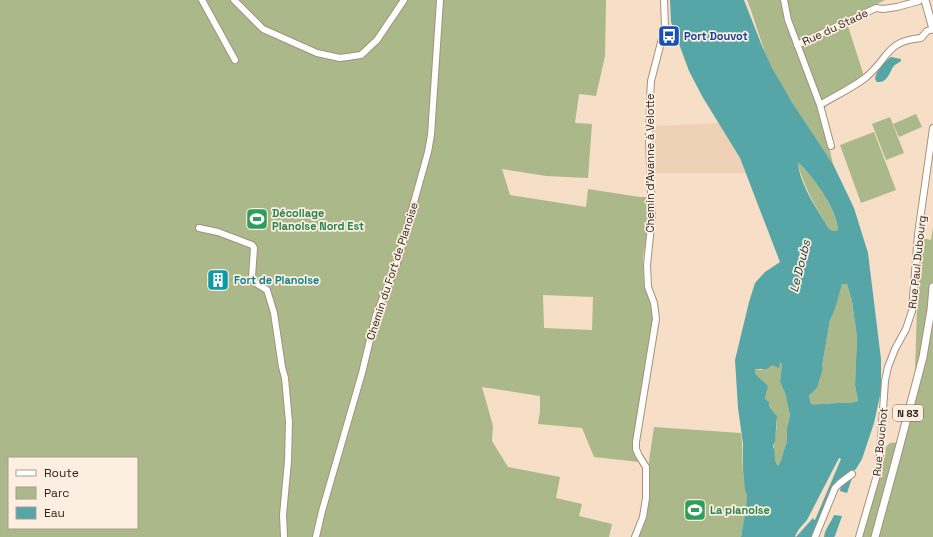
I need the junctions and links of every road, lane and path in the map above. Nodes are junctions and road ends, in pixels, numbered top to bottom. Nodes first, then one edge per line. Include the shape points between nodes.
1 (202, 0) edge
2 (234, 0) edge
3 (404, 0) edge
4 (440, 0) edge
5 (664, 0) edge
6 (784, 0) edge
7 (922, 0) edge
8 (933, 29) edge
9 (797, 45) junction
10 (235, 60) dead end
11 (820, 105) junction
12 (933, 128) edge
13 (832, 146) dead end
14 (199, 228) dead end
15 (933, 287) edge
16 (885, 392) joint
17 (852, 474) dead end
18 (284, 537) edge
19 (316, 537) edge
20 (634, 537) edge
21 (815, 537) edge
22 (859, 537) edge
23 (875, 537) edge

1 - 10 street
2 - 3 street via 263,29 317,53 340,58 361,54 377,40
4 - 19 street, Chemin du Fort de Planoise via 428,152 399,257 376,314
5 - 20 street, Chemin d'Avanne à Velotte via 665,27 651,81 650,98 652,216 647,265 648,287 656,319 636,442 636,449 646,467 646,498 643,517
6 - 9 street, Rue du Stade
7 - 8 main road
7 - 9 street, Rue du Stade via 897,7 876,8
8 - 11 street via 921,38 897,44 868,76
9 - 11 street, Rue du Stade
11 - 13 street, Rue du Stade
12 - 16 street, Rue Paul Dubourg via 918,234 912,311 888,367
14 - 18 street via 252,245 252,277 254,282 267,290 274,313 285,378 289,422
15 - 23 main road, N 83 via 923,357
16 - 22 street, Rue Bouchot via 878,476
17 - 21 street via 835,488

